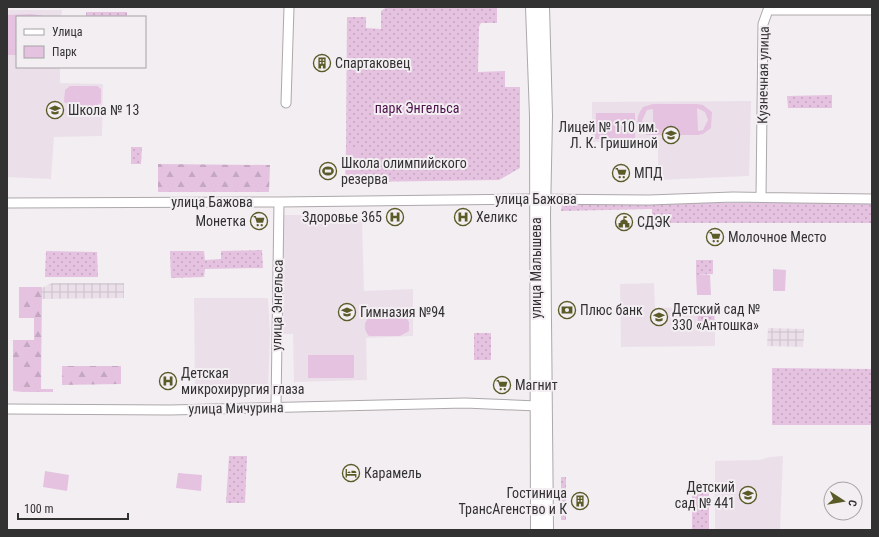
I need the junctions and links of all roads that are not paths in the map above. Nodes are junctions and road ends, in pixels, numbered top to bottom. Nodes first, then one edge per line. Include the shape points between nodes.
1 (289, 7) edge
2 (532, 7) edge
3 (544, 7) edge
4 (872, 10) edge
5 (286, 103) dead end
6 (761, 197) junction
7 (540, 199) junction
8 (872, 199) edge
9 (279, 202) junction
10 (7, 203) edge
11 (537, 406) junction
12 (276, 407) junction
13 (7, 410) edge
14 (537, 530) edge
15 (547, 530) edge

1 - 5 street
2 - 7 main road, улица Малышева
3 - 7 main road, улица Малышева via 546,116
4 - 6 street, Кузнечная улица via 768,10 763,24
6 - 7 street, улица Бажова
6 - 8 street, улица Бажова
7 - 9 street, улица Бажова
7 - 11 main road, улица Малышева
7 - 15 main road, улица Малышева
9 - 10 street, улица Бажова
9 - 12 street, улица Энгельса
11 - 12 street, улица Мичурина via 465,403
11 - 14 main road, улица Малышева
12 - 13 street, улица Мичурина

